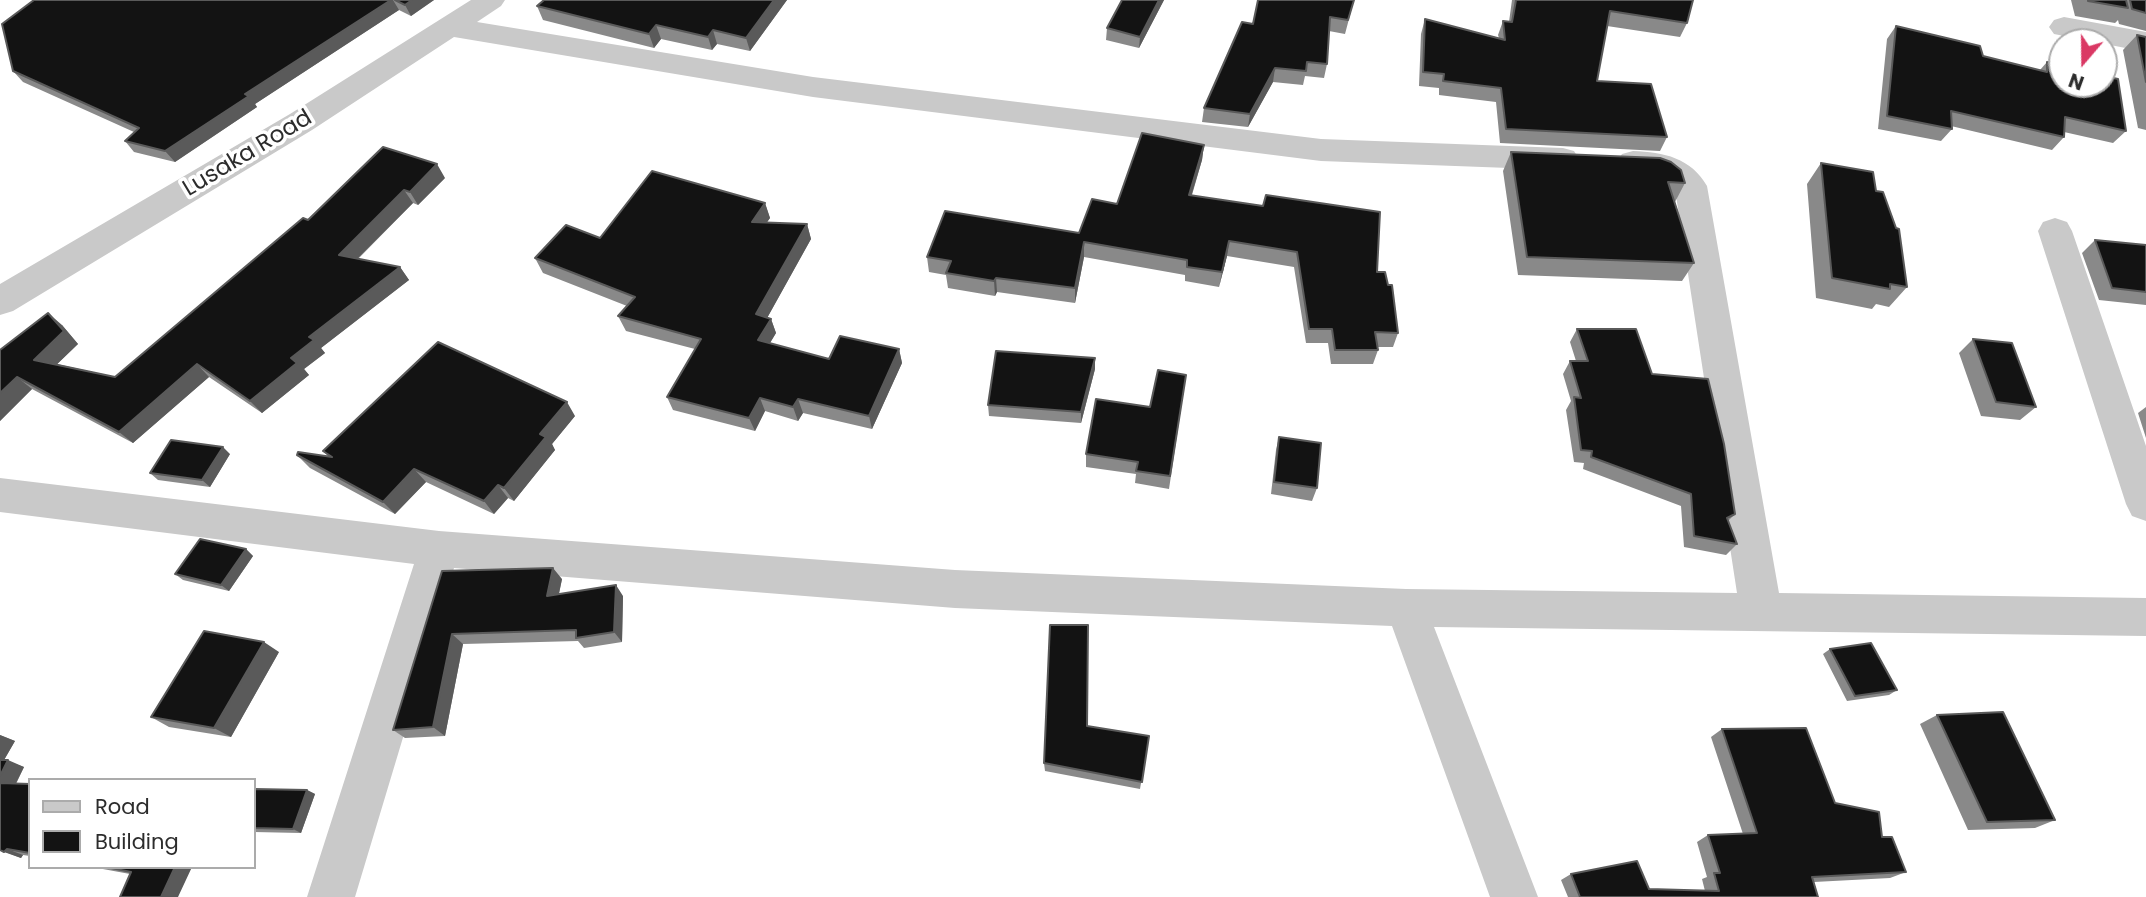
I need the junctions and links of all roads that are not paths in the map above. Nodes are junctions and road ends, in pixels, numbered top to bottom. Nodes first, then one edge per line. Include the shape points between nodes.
1 (491, 0) edge
2 (450, 27) junction
3 (2064, 27) dead end
4 (2146, 42) edge
5 (2055, 231) dead end
6 (0, 301) edge
7 (0, 495) edge
8 (2146, 504) edge
9 (439, 549) junction
10 (1406, 608) junction
11 (1761, 613) junction
12 (2146, 617) edge
13 (331, 897) edge
14 (1514, 897) edge

1 - 2 street, Lusaka Road
2 - 6 street, Lusaka Road via 301,122
2 - 11 street via 813,88 1307,148 1650,163 1672,168 1691,186
3 - 4 street
5 - 8 street
7 - 9 street
9 - 10 street via 955,589
9 - 13 street
10 - 11 street
10 - 14 street
11 - 12 street

